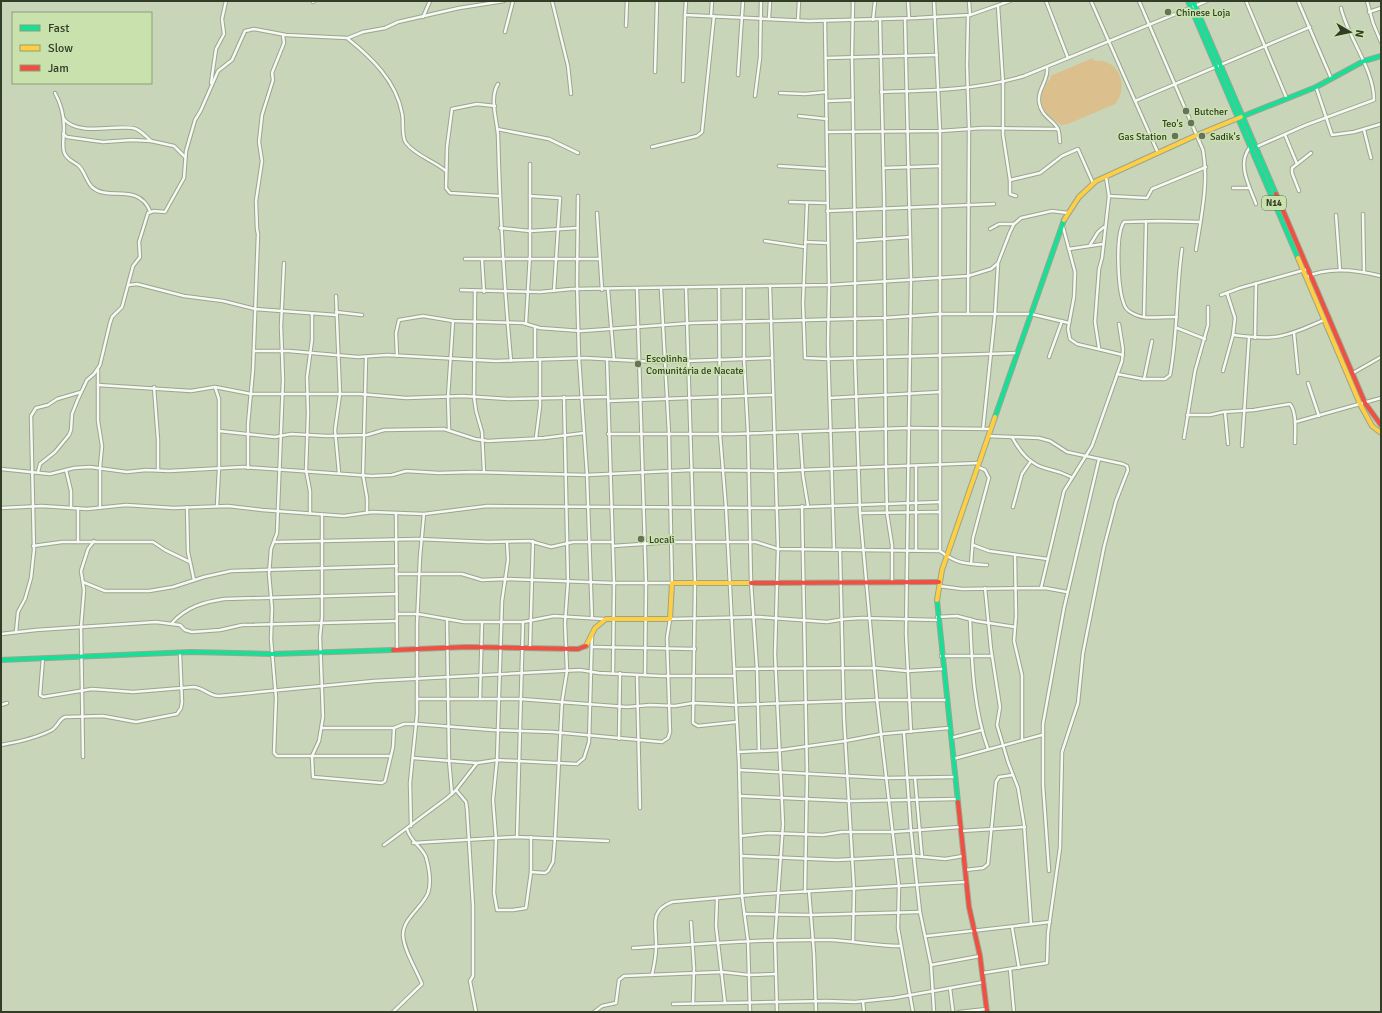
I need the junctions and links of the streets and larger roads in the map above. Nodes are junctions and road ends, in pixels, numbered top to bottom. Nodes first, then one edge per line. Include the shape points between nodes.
1 (226, 1) edge
2 (430, 1) edge
3 (504, 1) edge
4 (513, 1) edge
5 (552, 1) edge
6 (627, 1) edge
7 (657, 1) edge
8 (686, 1) edge
9 (712, 1) edge
10 (743, 1) edge
11 (761, 1) edge
12 (770, 1) edge
13 (798, 1) edge
14 (853, 1) edge
15 (875, 1) edge
16 (908, 1) edge
17 (934, 1) edge
18 (969, 1) edge
19 (1010, 1) edge
20 (1046, 1) edge
21 (1091, 1) edge
22 (1140, 1) edge
23 (1188, 1) edge
24 (1193, 1) edge
25 (1207, 1) edge
26 (1246, 1) edge
27 (1298, 1) edge
28 (1367, 1) edge
29 (998, 6) junction
30 (1196, 6) junction
31 (1190, 8) junction
32 (1341, 8) dead end
33 (1381, 8) edge
34 (1369, 12) junction
35 (685, 15) junction
36 (969, 15) junction
37 (713, 16) junction
38 (423, 17) junction
39 (742, 17) junction
40 (934, 17) junction
41 (760, 18) junction
42 (769, 19) junction
43 (880, 19) junction
44 (905, 19) junction
45 (909, 19) junction
46 (798, 20) junction
47 (825, 20) junction
48 (853, 20) junction
49 (873, 20) junction
50 (626, 26) dead end
51 (1150, 26) junction
52 (1310, 27) junction
53 (505, 32) dead end
54 (283, 35) junction
55 (347, 38) junction
56 (1109, 42) junction
57 (1381, 42) edge
58 (1265, 46) junction
59 (937, 55) junction
60 (906, 56) junction
61 (1381, 56) edge
62 (880, 57) junction
63 (826, 58) junction
64 (852, 58) junction
65 (1068, 58) junction
66 (1364, 61) junction
67 (1219, 66) junction
68 (1047, 67) junction
69 (655, 72) dead end
70 (738, 76) dead end
71 (1331, 78) junction
72 (683, 81) dead end
73 (1003, 83) junction
74 (498, 84) dead end
75 (1175, 85) junction
76 (210, 86) junction
77 (969, 87) junction
78 (1316, 87) junction
79 (938, 90) junction
80 (908, 91) junction
81 (826, 92) junction
82 (881, 92) junction
83 (55, 93) dead end
84 (780, 93) dead end
85 (571, 94) dead end
86 (755, 96) dead end
87 (1287, 99) junction
88 (853, 100) junction
89 (827, 101) junction
90 (1135, 101) junction
91 (495, 106) junction
92 (799, 116) dead end
93 (63, 118) junction
94 (1241, 118) junction
95 (1325, 118) junction
96 (827, 119) junction
97 (1381, 124) edge
98 (1003, 128) junction
99 (498, 129) junction
100 (969, 129) junction
101 (1058, 129) junction
102 (909, 130) junction
103 (1364, 130) junction
104 (854, 131) junction
105 (883, 131) junction
106 (940, 131) junction
107 (827, 132) junction
108 (64, 134) junction
109 (1197, 135) junction
110 (1285, 135) junction
111 (151, 141) junction
112 (1060, 142) dead end
113 (652, 147) dead end
114 (1250, 147) junction
115 (1256, 147) junction
116 (1158, 152) junction
117 (578, 153) dead end
118 (1312, 153) dead end
119 (186, 157) junction
120 (1371, 158) dead end
121 (530, 164) dead end
122 (1297, 164) junction
123 (779, 166) dead end
124 (940, 166) junction
125 (909, 167) junction
126 (1206, 167) junction
127 (884, 168) junction
128 (827, 169) junction
129 (446, 171) junction
130 (1106, 176) junction
131 (1269, 177) junction
132 (1264, 179) junction
133 (1010, 180) junction
134 (1093, 183) junction
135 (1233, 188) dead end
136 (1249, 188) junction
137 (1299, 191) dead end
138 (499, 196) junction
139 (530, 196) junction
140 (578, 196) dead end
141 (1016, 196) dead end
142 (1109, 196) junction
143 (790, 202) dead end
144 (807, 203) junction
145 (827, 203) junction
146 (994, 204) dead end
147 (1256, 204) dead end
148 (969, 206) junction
149 (940, 207) junction
150 (910, 208) junction
151 (884, 209) junction
152 (854, 210) junction
153 (150, 211) junction
154 (827, 211) junction
155 (597, 213) dead end
156 (1068, 213) junction
157 (1363, 214) dead end
158 (1336, 215) dead end
159 (1146, 221) junction
160 (1200, 222) junction
161 (1014, 224) junction
162 (1062, 226) junction
163 (1104, 227) junction
164 (500, 228) junction
165 (577, 228) junction
166 (990, 229) dead end
167 (558, 230) junction
168 (530, 231) junction
169 (910, 237) junction
170 (884, 238) junction
171 (855, 240) junction
172 (765, 241) dead end
173 (805, 242) junction
174 (828, 243) junction
175 (1103, 244) junction
176 (1089, 246) junction
177 (805, 247) junction
178 (1069, 249) junction
179 (1182, 249) dead end
180 (1196, 250) dead end
181 (465, 259) dead end
182 (599, 259) junction
183 (482, 260) junction
184 (503, 260) junction
185 (529, 260) junction
186 (556, 260) junction
187 (578, 260) junction
188 (284, 263) dead end
189 (998, 263) junction
190 (1308, 269) junction
191 (1340, 270) junction
192 (1303, 271) junction
193 (1364, 272) junction
194 (1311, 275) junction
195 (968, 276) junction
196 (1381, 276) edge
197 (940, 278) junction
198 (1306, 278) junction
199 (911, 279) junction
200 (884, 280) junction
201 (855, 283) junction
202 (1256, 283) junction
203 (805, 285) junction
204 (829, 285) junction
205 (128, 286) junction
206 (744, 286) junction
207 (770, 286) junction
208 (719, 287) junction
209 (686, 288) junction
210 (577, 289) junction
211 (661, 289) junction
212 (460, 290) dead end
213 (602, 290) junction
214 (608, 290) junction
215 (638, 290) junction
216 (475, 291) junction
217 (554, 291) junction
218 (484, 292) junction
219 (506, 292) junction
220 (528, 292) junction
221 (1227, 293) junction
222 (1221, 295) dead end
223 (336, 296) dead end
224 (1208, 307) dead end
225 (255, 309) junction
226 (282, 312) junction
227 (968, 313) junction
228 (312, 314) junction
229 (336, 314) junction
230 (362, 314) dead end
231 (940, 314) junction
232 (995, 314) junction
233 (1031, 314) junction
234 (911, 316) junction
235 (1177, 317) junction
236 (828, 318) junction
237 (856, 318) junction
238 (884, 318) junction
239 (1144, 318) junction
240 (804, 320) junction
241 (1324, 320) junction
242 (453, 321) junction
243 (1062, 321) junction
244 (476, 322) junction
245 (744, 322) junction
246 (771, 322) junction
247 (508, 323) junction
248 (719, 323) junction
249 (1069, 323) junction
250 (526, 324) junction
251 (687, 324) junction
252 (1120, 324) dead end
253 (663, 325) junction
254 (639, 326) junction
255 (535, 327) junction
256 (612, 328) junction
257 (1177, 328) junction
258 (579, 331) junction
259 (1294, 333) junction
260 (1233, 335) junction
261 (1249, 337) junction
262 (1256, 338) junction
263 (1205, 339) junction
264 (1152, 341) dead end
265 (1099, 348) junction
266 (254, 351) junction
267 (282, 351) junction
268 (991, 352) junction
269 (310, 353) junction
270 (1018, 353) junction
271 (940, 354) junction
272 (338, 355) junction
273 (1123, 355) junction
274 (396, 356) junction
275 (910, 356) junction
276 (366, 357) junction
277 (1049, 357) dead end
278 (1381, 357) edge
279 (579, 358) junction
280 (771, 358) junction
281 (886, 358) junction
282 (607, 359) junction
283 (719, 359) junction
284 (744, 359) junction
285 (855, 359) junction
286 (452, 360) junction
287 (475, 360) junction
288 (535, 360) junction
289 (540, 360) junction
290 (614, 360) junction
291 (687, 360) junction
292 (828, 360) junction
293 (511, 361) junction
294 (640, 361) junction
295 (665, 361) junction
296 (98, 369) junction
297 (1223, 371) dead end
298 (1298, 373) dead end
299 (1352, 373) junction
300 (1117, 374) junction
301 (1144, 379) junction
302 (1308, 382) dead end
303 (98, 384) junction
304 (154, 387) junction
305 (215, 387) junction
306 (81, 392) junction
307 (940, 392) junction
308 (251, 394) junction
309 (282, 394) junction
310 (307, 394) junction
311 (340, 394) junction
312 (910, 394) junction
313 (365, 395) junction
314 (772, 395) junction
315 (886, 395) junction
316 (720, 396) junction
317 (746, 396) junction
318 (448, 397) junction
319 (474, 397) junction
320 (564, 397) junction
321 (583, 397) junction
322 (608, 397) junction
323 (689, 397) junction
324 (856, 397) junction
325 (540, 398) junction
326 (667, 398) junction
327 (830, 398) junction
328 (1381, 398) edge
329 (641, 399) junction
330 (608, 401) junction
331 (1365, 402) junction
332 (1360, 404) junction
333 (1244, 411) junction
334 (1225, 412) junction
335 (1187, 415) junction
336 (1319, 416) junction
337 (1295, 422) junction
338 (1381, 425) edge
339 (885, 428) junction
340 (910, 428) junction
341 (940, 428) junction
342 (858, 429) junction
343 (984, 429) junction
344 (991, 429) junction
345 (449, 430) junction
346 (830, 430) junction
347 (219, 431) junction
348 (800, 432) junction
349 (584, 433) junction
350 (774, 433) junction
351 (1381, 433) edge
352 (248, 434) junction
353 (281, 434) junction
354 (565, 434) junction
355 (608, 434) junction
356 (642, 434) junction
357 (670, 434) junction
358 (690, 434) junction
359 (720, 434) junction
360 (748, 434) junction
361 (307, 435) junction
362 (365, 435) junction
363 (335, 436) junction
364 (988, 436) junction
365 (1012, 437) junction
366 (536, 438) junction
367 (1184, 438) dead end
368 (483, 441) junction
369 (1295, 443) dead end
370 (1228, 444) dead end
371 (1242, 446) dead end
372 (1087, 455) junction
373 (1099, 458) junction
374 (1031, 461) junction
375 (940, 464) junction
376 (978, 465) junction
377 (909, 466) junction
378 (916, 466) junction
379 (100, 467) junction
380 (859, 467) junction
381 (886, 467) junction
382 (248, 468) junction
383 (831, 468) junction
384 (219, 469) junction
385 (279, 469) junction
386 (1, 470) edge
387 (66, 470) junction
388 (158, 470) junction
389 (306, 470) junction
390 (692, 470) junction
391 (723, 470) junction
392 (748, 470) junction
393 (802, 470) junction
394 (31, 471) junction
395 (671, 471) junction
396 (775, 471) junction
397 (38, 472) junction
398 (484, 472) junction
399 (643, 472) junction
400 (339, 473) junction
401 (610, 473) junction
402 (566, 474) junction
403 (364, 475) junction
404 (587, 475) junction
405 (1071, 478) junction
406 (940, 502) junction
407 (887, 503) junction
408 (909, 503) junction
409 (916, 503) junction
410 (860, 504) junction
411 (833, 505) junction
412 (32, 506) junction
413 (71, 506) junction
414 (217, 506) junction
415 (802, 506) junction
416 (808, 506) junction
417 (187, 507) junction
418 (567, 507) junction
419 (588, 507) junction
420 (611, 507) junction
421 (643, 507) junction
422 (672, 507) junction
423 (693, 507) junction
424 (749, 507) junction
425 (1, 508) edge
426 (78, 508) junction
427 (100, 508) junction
428 (726, 508) junction
429 (776, 508) junction
430 (1013, 508) dead end
431 (278, 511) junction
432 (939, 512) junction
433 (310, 513) junction
434 (367, 513) junction
435 (860, 513) junction
436 (887, 513) junction
437 (909, 513) junction
438 (917, 513) junction
439 (322, 514) junction
440 (396, 514) junction
441 (424, 514) junction
442 (397, 539) junction
443 (422, 539) junction
444 (322, 541) junction
445 (533, 541) junction
446 (589, 541) junction
447 (78, 542) junction
448 (94, 542) junction
449 (275, 542) junction
450 (506, 542) junction
451 (613, 542) junction
452 (672, 542) junction
453 (694, 542) junction
454 (728, 542) junction
455 (750, 542) junction
456 (567, 543) junction
457 (645, 544) junction
458 (973, 545) junction
459 (33, 546) junction
460 (613, 546) junction
461 (778, 549) junction
462 (803, 550) junction
463 (834, 550) junction
464 (840, 550) junction
465 (863, 550) junction
466 (892, 550) junction
467 (908, 550) junction
468 (916, 550) junction
469 (940, 550) junction
470 (1015, 555) junction
471 (947, 556) junction
472 (1048, 559) junction
473 (190, 562) junction
474 (970, 564) junction
475 (987, 565) dead end
476 (396, 566) junction
477 (322, 568) junction
478 (269, 570) junction
479 (419, 573) junction
480 (396, 574) junction
481 (505, 579) junction
482 (531, 579) junction
483 (194, 580) junction
484 (568, 580) junction
485 (83, 582) junction
486 (590, 582) junction
487 (672, 582) junction
488 (696, 582) junction
489 (729, 582) junction
490 (751, 582) junction
491 (892, 582) junction
492 (908, 582) junction
493 (614, 583) junction
494 (777, 583) junction
495 (803, 583) junction
496 (840, 583) junction
497 (868, 583) junction
498 (646, 584) junction
499 (938, 584) junction
500 (985, 588) junction
501 (1042, 588) junction
502 (1015, 589) junction
503 (1067, 592) junction
504 (397, 594) junction
505 (322, 595) junction
506 (271, 597) junction
507 (397, 614) junction
508 (418, 614) junction
509 (566, 616) junction
510 (731, 617) junction
511 (752, 617) junction
512 (592, 618) junction
513 (645, 618) junction
514 (776, 618) junction
515 (871, 618) junction
516 (937, 618) junction
517 (447, 619) junction
518 (606, 619) junction
519 (614, 619) junction
520 (670, 619) junction
521 (696, 619) junction
522 (840, 619) junction
523 (907, 619) junction
524 (970, 619) junction
525 (804, 620) junction
526 (531, 621) junction
527 (397, 622) junction
528 (482, 622) junction
529 (502, 622) junction
530 (523, 622) junction
531 (171, 623) junction
532 (989, 623) junction
533 (322, 624) junction
534 (271, 625) junction
535 (81, 627) junction
536 (1015, 627) junction
537 (592, 630) junction
538 (16, 632) junction
539 (1, 634) edge
540 (593, 646) junction
541 (481, 647) junction
542 (614, 647) junction
543 (448, 648) junction
544 (500, 648) junction
545 (522, 648) junction
546 (645, 648) junction
547 (417, 649) junction
548 (530, 649) junction
549 (566, 649) junction
550 (667, 649) junction
551 (694, 649) junction
552 (397, 650) junction
553 (321, 652) junction
554 (180, 654) junction
555 (272, 654) junction
556 (941, 656) junction
557 (972, 656) junction
558 (992, 656) junction
559 (82, 657) junction
560 (43, 658) junction
561 (1, 660) edge
562 (875, 668) junction
563 (734, 669) junction
564 (757, 669) junction
565 (777, 669) junction
566 (805, 669) junction
567 (942, 669) junction
568 (843, 670) junction
569 (567, 671) junction
570 (907, 671) junction
571 (592, 672) junction
572 (521, 673) junction
573 (612, 673) junction
574 (481, 674) junction
575 (499, 674) junction
576 (620, 674) junction
577 (637, 675) junction
578 (645, 675) junction
579 (449, 676) junction
580 (667, 676) junction
581 (694, 676) junction
582 (733, 676) junction
583 (418, 678) junction
584 (322, 685) junction
585 (181, 689) junction
586 (82, 690) junction
587 (275, 690) junction
588 (417, 699) junction
589 (499, 699) junction
590 (520, 699) junction
591 (449, 700) junction
592 (480, 700) junction
593 (877, 700) junction
594 (910, 700) junction
595 (946, 700) junction
596 (843, 701) junction
597 (562, 702) junction
598 (7, 703) dead end
599 (805, 703) junction
600 (693, 704) junction
601 (758, 704) junction
602 (778, 704) junction
603 (1, 705) edge
604 (591, 705) junction
605 (669, 705) junction
606 (735, 705) junction
607 (619, 706) junction
608 (638, 706) junction
609 (82, 718) junction
610 (736, 722) junction
611 (416, 724) junction
612 (449, 726) junction
613 (322, 728) junction
614 (394, 728) junction
615 (949, 728) junction
616 (982, 730) junction
617 (498, 731) junction
618 (520, 732) junction
619 (911, 732) junction
620 (561, 733) junction
621 (904, 733) junction
622 (882, 734) junction
623 (1042, 735) junction
624 (590, 736) junction
625 (950, 738) junction
626 (619, 739) junction
627 (638, 740) junction
628 (1022, 740) junction
629 (845, 741) junction
630 (1, 745) edge
631 (1003, 745) junction
632 (806, 746) junction
633 (988, 749) junction
634 (780, 750) junction
635 (759, 751) junction
636 (738, 752) junction
637 (312, 756) junction
638 (391, 756) junction
639 (83, 757) dead end
640 (413, 758) junction
641 (953, 759) junction
642 (449, 760) junction
643 (497, 760) junction
644 (519, 762) junction
645 (477, 763) junction
646 (559, 764) junction
647 (739, 770) junction
648 (782, 772) junction
649 (807, 774) junction
650 (1013, 775) junction
651 (847, 777) junction
652 (955, 777) junction
653 (886, 778) junction
654 (906, 778) junction
655 (915, 778) junction
656 (456, 790) junction
657 (452, 794) junction
658 (740, 796) junction
659 (783, 799) junction
660 (807, 799) junction
661 (957, 799) junction
662 (849, 801) junction
663 (908, 801) junction
664 (917, 801) junction
665 (888, 802) junction
666 (640, 808) dead end
667 (412, 826) junction
668 (1025, 827) junction
669 (407, 829) junction
670 (960, 829) junction
671 (992, 829) junction
672 (911, 831) junction
673 (919, 831) junction
674 (851, 832) junction
675 (892, 832) junction
676 (783, 833) junction
677 (806, 833) junction
678 (741, 836) junction
679 (517, 837) junction
680 (531, 837) junction
681 (555, 838) junction
682 (496, 839) junction
683 (468, 841) junction
684 (608, 841) dead end
685 (414, 843) junction
686 (384, 845) dead end
687 (742, 856) junction
688 (914, 856) junction
689 (963, 856) junction
690 (895, 857) junction
691 (922, 857) junction
692 (781, 858) junction
693 (806, 860) junction
694 (853, 860) junction
695 (965, 870) junction
696 (1049, 871) dead end
697 (530, 872) junction
698 (966, 882) junction
699 (918, 885) junction
700 (899, 886) junction
701 (854, 889) junction
702 (805, 892) junction
703 (809, 892) junction
704 (778, 893) junction
705 (742, 896) junction
706 (717, 899) junction
707 (920, 912) junction
708 (852, 913) junction
709 (898, 913) junction
710 (744, 914) junction
711 (776, 914) junction
712 (810, 915) junction
713 (691, 922) dead end
714 (1050, 922) junction
715 (1031, 924) junction
716 (1012, 927) junction
717 (975, 932) junction
718 (926, 936) junction
719 (775, 940) junction
720 (813, 940) junction
721 (748, 941) junction
722 (853, 942) junction
723 (720, 943) junction
724 (693, 945) junction
725 (656, 946) junction
726 (900, 946) junction
727 (633, 948) dead end
728 (980, 956) junction
729 (931, 964) junction
730 (1019, 968) junction
731 (1010, 969) junction
732 (722, 972) junction
733 (694, 973) junction
734 (983, 973) junction
735 (776, 974) junction
736 (652, 975) junction
737 (749, 975) junction
738 (984, 982) junction
739 (950, 988) junction
740 (932, 991) junction
741 (910, 995) junction
742 (816, 1001) junction
743 (863, 1001) junction
744 (777, 1002) junction
745 (725, 1003) junction
746 (750, 1003) junction
747 (673, 1004) dead end
748 (693, 1004) junction
749 (987, 1011) edge
750 (393, 1012) edge
751 (476, 1012) edge
752 (594, 1012) edge
753 (750, 1012) edge
754 (777, 1012) edge
755 (816, 1012) edge
756 (864, 1012) edge
757 (913, 1012) edge
758 (934, 1012) edge
759 (953, 1012) edge
760 (959, 1012) edge
761 (1014, 1012) edge

1 - 76 street via 222,19 224,34 216,49
2 - 38 street
3 - 38 street
4 - 53 street
5 - 85 street via 568,66
6 - 50 street
7 - 69 street
8 - 35 street
9 - 37 street
10 - 39 street
11 - 41 street
12 - 42 street
13 - 46 street
14 - 48 street
15 - 49 street
16 - 45 street
17 - 40 street
18 - 36 street
19 - 29 street
20 - 65 street
21 - 56 street
22 - 51 street
23 - 31 street, N14
24 - 30 street, N14
25 - 30 street
26 - 58 street
27 - 52 street
28 - 34 street
29 - 36 street
29 - 73 street
30 - 31 street
30 - 67 street, N14
31 - 51 street
31 - 67 street, N14
32 - 66 street via 1347,27
33 - 34 street
34 - 57 street
35 - 37 street
35 - 72 street
36 - 40 street
36 - 77 street
37 - 39 street
37 - 113 street via 702,132 697,136
38 - 55 street
39 - 41 street
39 - 70 street
40 - 45 street
40 - 59 street
41 - 42 street
41 - 86 street via 760,58
42 - 46 street
43 - 44 street
43 - 49 street
43 - 62 street
44 - 45 street
44 - 60 street
46 - 47 street
47 - 48 street
47 - 63 street
48 - 49 street
48 - 64 street
51 - 56 street
51 - 75 street
52 - 58 street
52 - 71 street
54 - 55 street
54 - 76 street via 254,29 245,31 232,60 218,72
54 - 225 street via 284,44 272,73 273,80 262,115 259,142 262,162 256,201 258,234
55 - 129 street via 387,77 398,98 404,140 416,153
56 - 65 street
56 - 90 street
58 - 67 street
58 - 87 street
59 - 60 street
59 - 79 street
60 - 62 street
60 - 80 street
61 - 66 street
62 - 64 street
62 - 82 street
63 - 64 street
63 - 81 street
64 - 88 street
65 - 68 street
66 - 71 street
66 - 95 street via 1374,97 1373,102
67 - 75 street
67 - 94 street, N14
68 - 73 street
68 - 101 street via 1048,76 1040,92 1039,104 1045,116
71 - 78 street
73 - 77 street
73 - 98 street
74 - 91 street via 494,94
75 - 90 street
75 - 109 street
76 - 119 street via 192,126
77 - 79 street
77 - 100 street
78 - 87 street
78 - 95 street
79 - 80 street
79 - 106 street
80 - 82 street
80 - 102 street
81 - 84 street
81 - 89 street
82 - 105 street
83 - 93 street via 62,107
87 - 94 street
88 - 89 street
88 - 104 street
89 - 96 street
90 - 116 street
91 - 99 street
91 - 129 street via 477,104 452,109
92 - 96 street
93 - 108 street
93 - 111 street via 66,123 99,130 137,129
94 - 109 street
94 - 114 street, N14
94 - 115 street, N14
95 - 103 street via 1332,135
95 - 110 street
96 - 107 street
97 - 103 street
98 - 100 street
98 - 101 street
98 - 133 street
99 - 117 street via 549,139
99 - 138 street
100 - 106 street
100 - 148 street
101 - 112 street
102 - 105 street
102 - 106 street
102 - 125 street
103 - 120 street
104 - 105 street
104 - 107 street
104 - 152 street
105 - 127 street
106 - 124 street
107 - 128 street
108 - 111 street via 103,142
108 - 153 street via 64,151 67,159 79,165 92,188 103,193 125,193 136,197 147,203
109 - 116 street
109 - 126 street
110 - 115 street
110 - 122 street
111 - 119 street via 174,146
114 - 132 street, N14
114 - 136 street via 1244,159
115 - 131 street, N14
116 - 130 street
118 - 122 street
119 - 153 street via 184,178 168,210
121 - 139 street
122 - 137 street via 1292,173
123 - 128 street
124 - 125 street
124 - 149 street
125 - 127 street
125 - 150 street
126 - 142 street via 1152,188 1147,198
126 - 160 street
127 - 151 street
128 - 145 street
129 - 138 street via 448,192
130 - 134 street
130 - 142 street
131 - 132 street
131 - 190 street, N14
132 - 192 street, N14
133 - 134 street via 1040,174 1062,156 1078,149
133 - 141 street via 1010,194
134 - 156 street via 1084,190
135 - 136 street
136 - 147 street
138 - 164 street
139 - 167 street via 560,198
139 - 168 street
140 - 165 street
142 - 163 street
143 - 144 street
144 - 145 street
144 - 173 street
145 - 154 street
146 - 148 street
148 - 149 street
148 - 195 street
149 - 150 street
149 - 197 street
150 - 151 street
150 - 169 street
151 - 152 street
151 - 170 street
152 - 154 street
152 - 171 street
153 - 205 street via 139,242 140,257 133,266
154 - 174 street
155 - 182 street
156 - 161 street via 1052,211 1029,215
156 - 162 street
157 - 193 street
158 - 191 street
159 - 160 street
159 - 239 street
159 - 239 street via 1123,223 1118,258 1124,305 1131,312
160 - 180 street
161 - 166 street via 999,224
161 - 189 street
162 - 178 street
162 - 233 street
163 - 175 street
163 - 176 street
164 - 168 street
164 - 184 street
165 - 167 street
165 - 187 street
167 - 168 street
167 - 186 street
168 - 185 street
169 - 170 street
169 - 199 street
170 - 171 street
170 - 200 street
171 - 201 street
172 - 177 street
173 - 174 street
173 - 177 street
174 - 204 street
175 - 176 street
175 - 265 street via 1096,322
176 - 178 street
177 - 203 street
178 - 249 street via 1075,278
179 - 235 street
181 - 183 street
182 - 187 street
182 - 213 street
183 - 184 street
183 - 218 street
184 - 185 street
184 - 219 street
185 - 186 street
185 - 220 street
186 - 187 street
186 - 217 street
187 - 210 street
188 - 226 street
189 - 195 street via 991,269
189 - 232 street
190 - 192 street
190 - 194 street, N14
191 - 193 street
191 - 194 street
192 - 198 street, N14
192 - 202 street
193 - 196 street
194 - 198 street
194 - 299 street, N14
195 - 197 street
195 - 227 street
197 - 199 street
197 - 231 street
198 - 241 street, N14
199 - 200 street
199 - 234 street
200 - 201 street
200 - 238 street
201 - 204 street
201 - 237 street
202 - 221 street
202 - 262 street
203 - 204 street
203 - 207 street
203 - 240 street
204 - 236 street
205 - 225 street via 137,284
205 - 296 street via 122,307 112,317
206 - 207 street
206 - 208 street
206 - 245 street
207 - 246 street
208 - 209 street
208 - 248 street
209 - 211 street
209 - 251 street
210 - 213 street
210 - 217 street
210 - 258 street
211 - 215 street
211 - 253 street
212 - 216 street
213 - 214 street
214 - 215 street
214 - 256 street
215 - 254 street
216 - 218 street
216 - 244 street
217 - 220 street
218 - 219 street
219 - 220 street
219 - 247 street
220 - 250 street
221 - 222 street
221 - 260 street via 1235,318
223 - 229 street
224 - 263 street
225 - 226 street
225 - 266 street
226 - 228 street
226 - 267 street
227 - 231 street
227 - 232 street
228 - 229 street
228 - 269 street
229 - 230 street
229 - 272 street
231 - 234 street
231 - 271 street
232 - 233 street
232 - 268 street
233 - 243 street
233 - 270 street
234 - 238 street
234 - 275 street
235 - 239 street
235 - 257 street
236 - 237 street
236 - 240 street
236 - 292 street
237 - 238 street
237 - 285 street
238 - 281 street
240 - 246 street
240 - 292 street via 805,358
241 - 259 street
241 - 332 street, N14
242 - 244 street
242 - 274 street via 423,316 401,319 397,324
242 - 286 street
243 - 249 street
243 - 277 street
244 - 247 street
244 - 287 street
245 - 246 street
245 - 248 street
245 - 284 street
246 - 280 street
247 - 250 street
247 - 293 street
248 - 251 street
248 - 283 street
249 - 265 street via 1068,335 1072,342
250 - 255 street
251 - 253 street
251 - 291 street
252 - 273 street
253 - 254 street
253 - 295 street
254 - 256 street
254 - 294 street
255 - 258 street
255 - 288 street
256 - 258 street
256 - 290 street
257 - 263 street
257 - 301 street via 1169,378
258 - 279 street
259 - 262 street via 1281,337
259 - 298 street
260 - 261 street
260 - 297 street
261 - 262 street
261 - 333 street
263 - 335 street via 1195,372
264 - 301 street
265 - 273 street
266 - 267 street
266 - 308 street
267 - 269 street
267 - 309 street
268 - 270 street
268 - 271 street
268 - 343 street
269 - 272 street
269 - 310 street
270 - 344 street
271 - 275 street
271 - 307 street
272 - 276 street
272 - 311 street
273 - 300 street
274 - 276 street
274 - 286 street
275 - 281 street
275 - 312 street
276 - 313 street
278 - 299 street
279 - 282 street
279 - 289 street
279 - 321 street
280 - 284 street
280 - 314 street
281 - 285 street
281 - 315 street
282 - 290 street
282 - 322 street
283 - 284 street
283 - 291 street
283 - 316 street
284 - 317 street
285 - 292 street
285 - 324 street
286 - 287 street
286 - 318 street
287 - 293 street
287 - 319 street
288 - 289 street
288 - 293 street
289 - 325 street
290 - 294 street
291 - 295 street
291 - 323 street
292 - 327 street
294 - 295 street
294 - 329 street
295 - 326 street
296 - 303 street
296 - 306 street via 87,380
299 - 331 street, N14
300 - 301 street
300 - 372 street via 1095,440
302 - 336 street
303 - 304 street
303 - 379 street via 98,421 102,446
304 - 305 street via 191,391
304 - 388 street
305 - 308 street
305 - 347 street
306 - 394 street via 36,408 31,416
306 - 397 street via 74,407 69,435 55,452 40,464
307 - 312 street
307 - 341 street
308 - 309 street
308 - 352 street
309 - 310 street
309 - 353 street
310 - 311 street
310 - 361 street
311 - 313 street
311 - 363 street
312 - 315 street
312 - 340 street
313 - 318 street via 406,398
313 - 362 street
314 - 317 street
314 - 350 street
315 - 324 street
315 - 339 street
316 - 317 street
316 - 323 street
316 - 359 street
317 - 360 street
318 - 319 street
318 - 345 street
319 - 325 street
319 - 368 street
320 - 321 street
320 - 325 street
320 - 354 street
321 - 322 street
321 - 349 street
322 - 330 street
323 - 326 street
323 - 358 street
324 - 327 street
324 - 342 street
325 - 366 street
326 - 329 street
326 - 357 street
327 - 346 street
328 - 331 street
329 - 330 street
329 - 356 street
330 - 355 street
331 - 332 street
331 - 338 street, N14
332 - 336 street
332 - 351 street, N14 via 1372,426
333 - 334 street
333 - 337 street via 1290,404
333 - 371 street
334 - 335 street
334 - 370 street
335 - 367 street
336 - 337 street
337 - 369 street
339 - 340 street
339 - 342 street
339 - 381 street
340 - 341 street
340 - 377 street
341 - 343 street
341 - 375 street
342 - 346 street
342 - 380 street
343 - 344 street
344 - 364 street
345 - 362 street via 384,430
345 - 368 street
346 - 348 street
346 - 383 street
347 - 352 street
347 - 384 street
348 - 350 street
348 - 393 street
349 - 354 street
349 - 404 street
350 - 360 street
350 - 396 street
352 - 353 street via 275,437
352 - 382 street
353 - 361 street
353 - 385 street
354 - 366 street
354 - 402 street
355 - 356 street
355 - 401 street
356 - 357 street
356 - 399 street
357 - 358 street
357 - 395 street
358 - 359 street
358 - 390 street
359 - 360 street
359 - 391 street
360 - 392 street
361 - 363 street
361 - 389 street
362 - 363 street
362 - 403 street
363 - 400 street
364 - 365 street
364 - 376 street
365 - 372 street via 1045,439 1067,452
365 - 374 street via 1024,456
366 - 368 street
368 - 398 street
372 - 373 street
372 - 405 street
373 - 503 street
373 - 714 street via 1123,464 1128,470 1116,501 1104,547 1083,653 1078,703 1062,752 1060,848
374 - 405 street via 1048,469 1060,471
374 - 430 street via 1022,474
375 - 376 street
375 - 378 street
375 - 406 street
376 - 458 street via 985,470 989,478
376 - 471 street
377 - 378 street
377 - 381 street
377 - 408 street
378 - 409 street
379 - 387 street
379 - 388 street via 127,472
379 - 427 street
380 - 381 street
380 - 383 street
380 - 410 street
381 - 407 street
382 - 384 street
382 - 385 street
383 - 393 street
383 - 411 street
384 - 388 street
384 - 414 street
385 - 389 street
385 - 431 street
386 - 394 street
387 - 397 street via 50,474
387 - 413 street via 71,491
389 - 400 street
389 - 433 street via 310,491
390 - 391 street
390 - 395 street
390 - 423 street
391 - 392 street
391 - 428 street
392 - 396 street
392 - 424 street
393 - 396 street
393 - 416 street
394 - 397 street
394 - 412 street
395 - 399 street
395 - 422 street
396 - 429 street
398 - 402 street
398 - 403 street via 439,474 401,471 382,476
399 - 401 street
399 - 421 street
400 - 403 street
401 - 404 street
401 - 420 street
402 - 404 street
402 - 418 street
403 - 434 street via 368,498
404 - 419 street
405 - 472 street via 1061,500
406 - 409 street
406 - 432 street
407 - 408 street
407 - 410 street
407 - 436 street
408 - 409 street
408 - 437 street
409 - 438 street
410 - 411 street
410 - 435 street
411 - 416 street
411 - 463 street
412 - 413 street
412 - 425 street
412 - 459 street
413 - 426 street
414 - 417 street
414 - 431 street
415 - 416 street
415 - 429 street
415 - 462 street
417 - 427 street via 126,505
417 - 473 street
418 - 419 street
418 - 441 street via 487,506
418 - 456 street
419 - 420 street
419 - 446 street
420 - 421 street
420 - 451 street
421 - 422 street
421 - 457 street
422 - 423 street
422 - 452 street
423 - 428 street
423 - 453 street
424 - 428 street
424 - 429 street
424 - 455 street
426 - 427 street
426 - 447 street
428 - 454 street
429 - 461 street
431 - 433 street
431 - 449 street via 278,533
432 - 438 street
432 - 469 street
433 - 439 street
434 - 439 street via 344,516
434 - 440 street
435 - 436 street
435 - 465 street
436 - 437 street
436 - 466 street
437 - 438 street
437 - 467 street
438 - 468 street
439 - 444 street
440 - 441 street
440 - 442 street
441 - 443 street
442 - 443 street
442 - 444 street
442 - 476 street
443 - 450 street
443 - 479 street
444 - 449 street
444 - 477 street
445 - 450 street
445 - 456 street via 551,547
445 - 482 street
446 - 451 street
446 - 456 street
446 - 486 street
447 - 448 street
447 - 459 street
448 - 473 street via 153,542
448 - 485 street via 88,549 82,565
449 - 478 street via 271,548
450 - 481 street via 508,560
451 - 460 street
452 - 453 street
452 - 457 street
452 - 487 street
453 - 454 street
453 - 488 street
454 - 455 street
454 - 489 street
455 - 461 street
455 - 490 street
456 - 484 street
457 - 460 street
457 - 498 street
458 - 470 street via 989,551
458 - 474 street
459 - 538 street via 31,578 18,612
460 - 493 street
461 - 462 street
461 - 494 street
462 - 463 street
462 - 495 street
463 - 464 street
464 - 465 street
464 - 496 street
465 - 466 street
465 - 497 street
466 - 467 street
466 - 491 street
467 - 468 street
467 - 492 street
468 - 469 street
469 - 471 street
470 - 472 street
470 - 502 street
471 - 474 street via 952,560
471 - 499 street
472 - 501 street
473 - 483 street
474 - 475 street
476 - 477 street
476 - 480 street
477 - 478 street
477 - 505 street
478 - 483 street via 231,571
478 - 506 street
479 - 480 street
479 - 481 street via 462,574 482,580
479 - 508 street
480 - 504 street
481 - 482 street
481 - 529 street
482 - 484 street
482 - 526 street
483 - 485 street via 165,589 134,591 105,591
484 - 486 street
484 - 509 street
485 - 535 street
486 - 493 street
486 - 512 street
487 - 488 street
487 - 498 street
487 - 520 street
488 - 489 street
488 - 521 street
489 - 490 street
489 - 510 street
490 - 494 street
490 - 511 street
491 - 492 street
491 - 497 street
492 - 499 street
492 - 523 street
493 - 498 street
493 - 519 street
494 - 495 street
494 - 514 street
495 - 496 street
495 - 525 street
496 - 497 street
496 - 522 street
497 - 515 street
498 - 513 street
499 - 500 street via 962,590
499 - 516 street
500 - 502 street
500 - 532 street
501 - 502 street
501 - 503 street
502 - 536 street
503 - 623 street
504 - 505 street
504 - 507 street
505 - 506 street
505 - 533 street
506 - 531 street via 204,602 186,610
506 - 534 street
507 - 508 street
507 - 527 street
508 - 517 street
508 - 547 street
509 - 512 street
509 - 526 street
509 - 549 street
510 - 511 street
510 - 521 street
510 - 563 street
511 - 514 street
511 - 564 street
512 - 518 street
513 - 519 street
513 - 520 street
513 - 546 street
514 - 525 street
514 - 565 street
515 - 522 street
515 - 523 street
515 - 562 street
516 - 523 street
516 - 524 street via 957,616
516 - 556 street
517 - 528 street
517 - 543 street
518 - 519 street
518 - 537 street
519 - 542 street
520 - 521 street
520 - 550 street
521 - 551 street
522 - 525 street via 827,622
522 - 568 street
523 - 570 street
524 - 532 street
524 - 557 street
525 - 566 street
526 - 530 street
526 - 548 street
527 - 533 street
527 - 552 street
528 - 529 street
528 - 541 street
529 - 530 street
529 - 544 street
530 - 545 street
531 - 534 street via 192,632 242,625
531 - 535 street
532 - 536 street
532 - 558 street
533 - 534 street
533 - 553 street
534 - 555 street
535 - 538 street
535 - 559 street
536 - 628 street via 1014,648 1022,675
537 - 540 street
537 - 549 street via 585,647
538 - 539 street
540 - 542 street
540 - 571 street
541 - 543 street
541 - 544 street
541 - 574 street
542 - 546 street
542 - 573 street
543 - 547 street
543 - 579 street
544 - 545 street
544 - 575 street
545 - 548 street
545 - 572 street
546 - 550 street
546 - 578 street
547 - 552 street
547 - 583 street
548 - 549 street
549 - 569 street
550 - 551 street
550 - 580 street
551 - 581 street
552 - 553 street
553 - 555 street
553 - 584 street
554 - 555 street
554 - 559 street
554 - 585 street
555 - 587 street
556 - 557 street
556 - 567 street
557 - 558 street
557 - 616 street
558 - 631 street via 1000,707 997,723
559 - 560 street
559 - 586 street
560 - 561 street
560 - 586 street via 41,696
562 - 568 street
562 - 570 street
562 - 593 street
563 - 564 street
563 - 582 street
564 - 565 street
564 - 601 street
565 - 566 street
565 - 602 street
566 - 568 street
566 - 599 street
567 - 570 street
567 - 595 street
568 - 596 street
569 - 571 street
569 - 572 street
569 - 597 street
570 - 594 street
571 - 573 street
571 - 604 street
572 - 575 street
572 - 590 street
573 - 576 street
574 - 575 street
574 - 579 street
574 - 592 street
575 - 589 street
576 - 577 street
576 - 607 street
577 - 578 street
577 - 608 street
578 - 580 street
579 - 583 street
579 - 591 street
580 - 581 street
580 - 605 street
581 - 582 street
581 - 600 street
582 - 606 street
583 - 584 street
583 - 588 street
584 - 587 street
584 - 613 street
585 - 586 street via 133,692
585 - 587 street via 200,687 211,695 219,696
585 - 609 street via 180,711 169,717 136,722 103,716
586 - 609 street
587 - 637 street via 275,755
588 - 591 street
588 - 611 street
589 - 590 street
589 - 592 street
589 - 617 street
590 - 597 street
590 - 618 street
591 - 592 street
591 - 612 street
593 - 594 street
593 - 596 street
593 - 622 street
594 - 595 street
594 - 619 street
595 - 615 street
596 - 599 street
596 - 629 street
597 - 604 street
597 - 620 street
598 - 603 street
599 - 602 street
599 - 632 street
600 - 605 street
600 - 606 street
600 - 610 street via 695,725
601 - 602 street
601 - 606 street
601 - 635 street
602 - 634 street
604 - 607 street
604 - 624 street
605 - 608 street
605 - 627 street via 670,732 666,741
606 - 610 street
607 - 608 street
607 - 626 street
608 - 627 street
609 - 630 street via 62,718 54,729 26,740
609 - 639 street
610 - 636 street
611 - 612 street
611 - 614 street via 404,724
611 - 640 street
612 - 617 street
612 - 642 street
613 - 614 street
613 - 637 street
614 - 638 street
615 - 619 street
615 - 625 street
616 - 625 street
616 - 633 street
617 - 618 street
617 - 643 street
618 - 620 street
618 - 644 street
619 - 621 street
620 - 624 street
620 - 646 street
621 - 622 street
621 - 654 street
622 - 629 street
622 - 653 street
623 - 628 street
623 - 696 street
624 - 626 street
624 - 646 street via 581,761 572,765
625 - 641 street
626 - 627 street
627 - 666 street
628 - 631 street
629 - 632 street
629 - 651 street
631 - 633 street
631 - 650 street
632 - 634 street
632 - 649 street
633 - 641 street
634 - 635 street
634 - 648 street
635 - 636 street
636 - 647 street
637 - 638 street
637 - 638 street via 312,774 315,778 378,784 385,780
640 - 642 street
640 - 667 street via 410,783
641 - 652 street
642 - 645 street
642 - 657 street
643 - 644 street
643 - 645 street
643 - 682 street via 494,800
644 - 646 street
644 - 679 street
645 - 656 street
646 - 681 street
647 - 648 street
647 - 658 street
648 - 649 street
648 - 659 street
649 - 651 street
649 - 660 street
650 - 668 street
650 - 671 street via 997,779
651 - 653 street
651 - 662 street
652 - 655 street
652 - 661 street
653 - 654 street
653 - 665 street
654 - 655 street
654 - 663 street
655 - 664 street
656 - 657 street
656 - 683 street via 466,802
657 - 667 street
658 - 659 street
658 - 678 street
659 - 660 street
659 - 676 street
660 - 662 street
660 - 677 street
661 - 664 street
661 - 670 street
662 - 665 street
662 - 674 street
663 - 664 street
663 - 665 street
663 - 672 street
664 - 673 street
665 - 675 street
667 - 669 street
668 - 671 street
668 - 715 street
669 - 685 street
669 - 686 street
670 - 671 street
670 - 673 street
670 - 689 street
671 - 695 street via 988,864 983,868
672 - 673 street
672 - 675 street
672 - 688 street
673 - 691 street
674 - 675 street
674 - 677 street via 831,835
674 - 694 street
675 - 690 street
676 - 677 street
676 - 678 street
676 - 692 street
677 - 693 street
678 - 687 street
679 - 680 street
679 - 682 street
680 - 681 street
680 - 697 street
681 - 684 street
681 - 697 street via 553,862 548,871
682 - 683 street
682 - 697 street via 494,893 497,910 526,908
683 - 685 street
683 - 751 street via 473,906 473,976 470,981
685 - 750 street via 426,856 430,887 424,901 408,921 403,937 422,984
687 - 692 street
687 - 705 street
688 - 690 street
688 - 691 street
688 - 699 street
689 - 691 street via 945,859
689 - 695 street
690 - 694 street
690 - 700 street
692 - 693 street
692 - 704 street
693 - 694 street
693 - 702 street
694 - 701 street
695 - 698 street
698 - 699 street
698 - 717 street
699 - 700 street
699 - 707 street
700 - 701 street
700 - 709 street
701 - 703 street
701 - 708 street
702 - 703 street
702 - 704 street
703 - 712 street
704 - 705 street
704 - 711 street
705 - 706 street
705 - 710 street
706 - 723 street via 716,926
706 - 725 street via 672,902 660,908 655,922
707 - 709 street
707 - 718 street
708 - 709 street
708 - 712 street
708 - 722 street
709 - 726 street
710 - 711 street
710 - 721 street
711 - 712 street
711 - 719 street
712 - 720 street
713 - 724 street
714 - 715 street
714 - 730 street via 1047,963
715 - 716 street
716 - 717 street
716 - 730 street
717 - 718 street
717 - 728 street
718 - 729 street
719 - 720 street
719 - 721 street
719 - 735 street
720 - 722 street
720 - 742 street
721 - 723 street
721 - 737 street
722 - 726 street
723 - 724 street
723 - 732 street
724 - 725 street
724 - 733 street
725 - 727 street
725 - 736 street
726 - 741 street
728 - 729 street
728 - 734 street
729 - 740 street
730 - 731 street
731 - 734 street
731 - 761 street
732 - 733 street
732 - 737 street
732 - 745 street
733 - 736 street
733 - 748 street
734 - 738 street
735 - 737 street
735 - 744 street
736 - 752 street via 624,976 619,980 616,1003 602,1006
737 - 746 street
738 - 739 street
738 - 749 street
739 - 740 street
739 - 759 street
740 - 741 street
740 - 758 street
741 - 743 street
741 - 757 street
742 - 743 street
742 - 744 street
742 - 755 street
743 - 756 street
744 - 746 street
744 - 754 street
745 - 746 street
745 - 748 street
746 - 753 street
747 - 748 street
749 - 760 street

